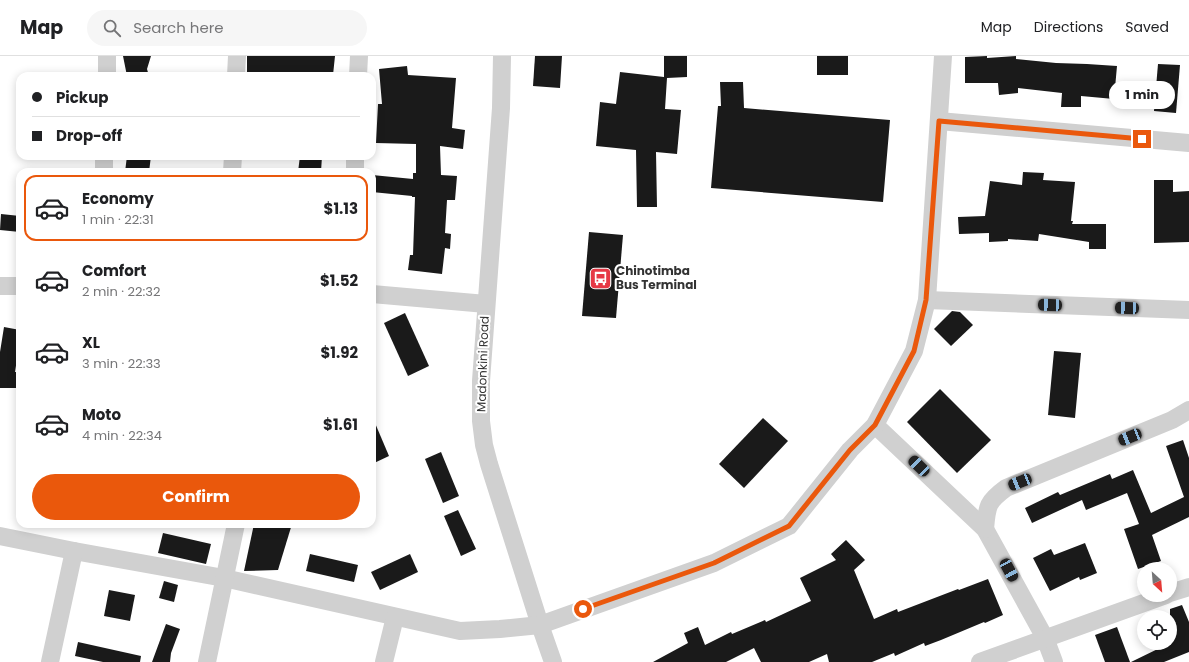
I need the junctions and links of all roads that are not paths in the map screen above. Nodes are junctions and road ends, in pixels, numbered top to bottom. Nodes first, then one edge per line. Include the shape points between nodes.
1 (108, 56) edge
2 (237, 56) edge
3 (359, 56) edge
4 (502, 56) edge
5 (943, 56) edge
6 (107, 72) edge
7 (236, 72) edge
8 (358, 72) edge
9 (939, 121) junction
10 (1189, 143) edge
11 (0, 286) edge
12 (16, 286) edge
13 (376, 294) edge
14 (926, 300) junction
15 (486, 304) junction
16 (1189, 310) edge
17 (1189, 410) edge
18 (875, 425) junction
19 (235, 528) edge
20 (985, 529) junction
21 (0, 536) edge
22 (74, 551) junction
23 (224, 578) junction
24 (1189, 587) edge
25 (1177, 591) edge
26 (1146, 602) edge
27 (395, 617) junction
28 (540, 625) junction
29 (1045, 638) junction
30 (50, 662) edge
31 (207, 662) edge
32 (384, 662) edge
33 (553, 662) edge
34 (980, 662) edge
35 (1054, 662) edge

1 - 6 street
2 - 7 street
3 - 8 street
4 - 15 street, Madonkini Road via 501,108
5 - 9 street
9 - 10 street
9 - 14 street
11 - 12 street
13 - 15 street
14 - 16 street
14 - 18 street via 914,351
15 - 28 street, Madonkini Road via 481,381 484,445
17 - 20 street via 1172,420 1006,488 994,497 986,510
18 - 20 street
18 - 28 street via 850,450 789,526 714,563
19 - 23 street
20 - 29 street
21 - 22 street
22 - 23 street
22 - 30 street
23 - 27 street
23 - 31 street
24 - 25 street
26 - 29 street
27 - 28 street via 460,632
27 - 32 street
28 - 33 street, Madonkini Road
29 - 34 street
29 - 35 street

